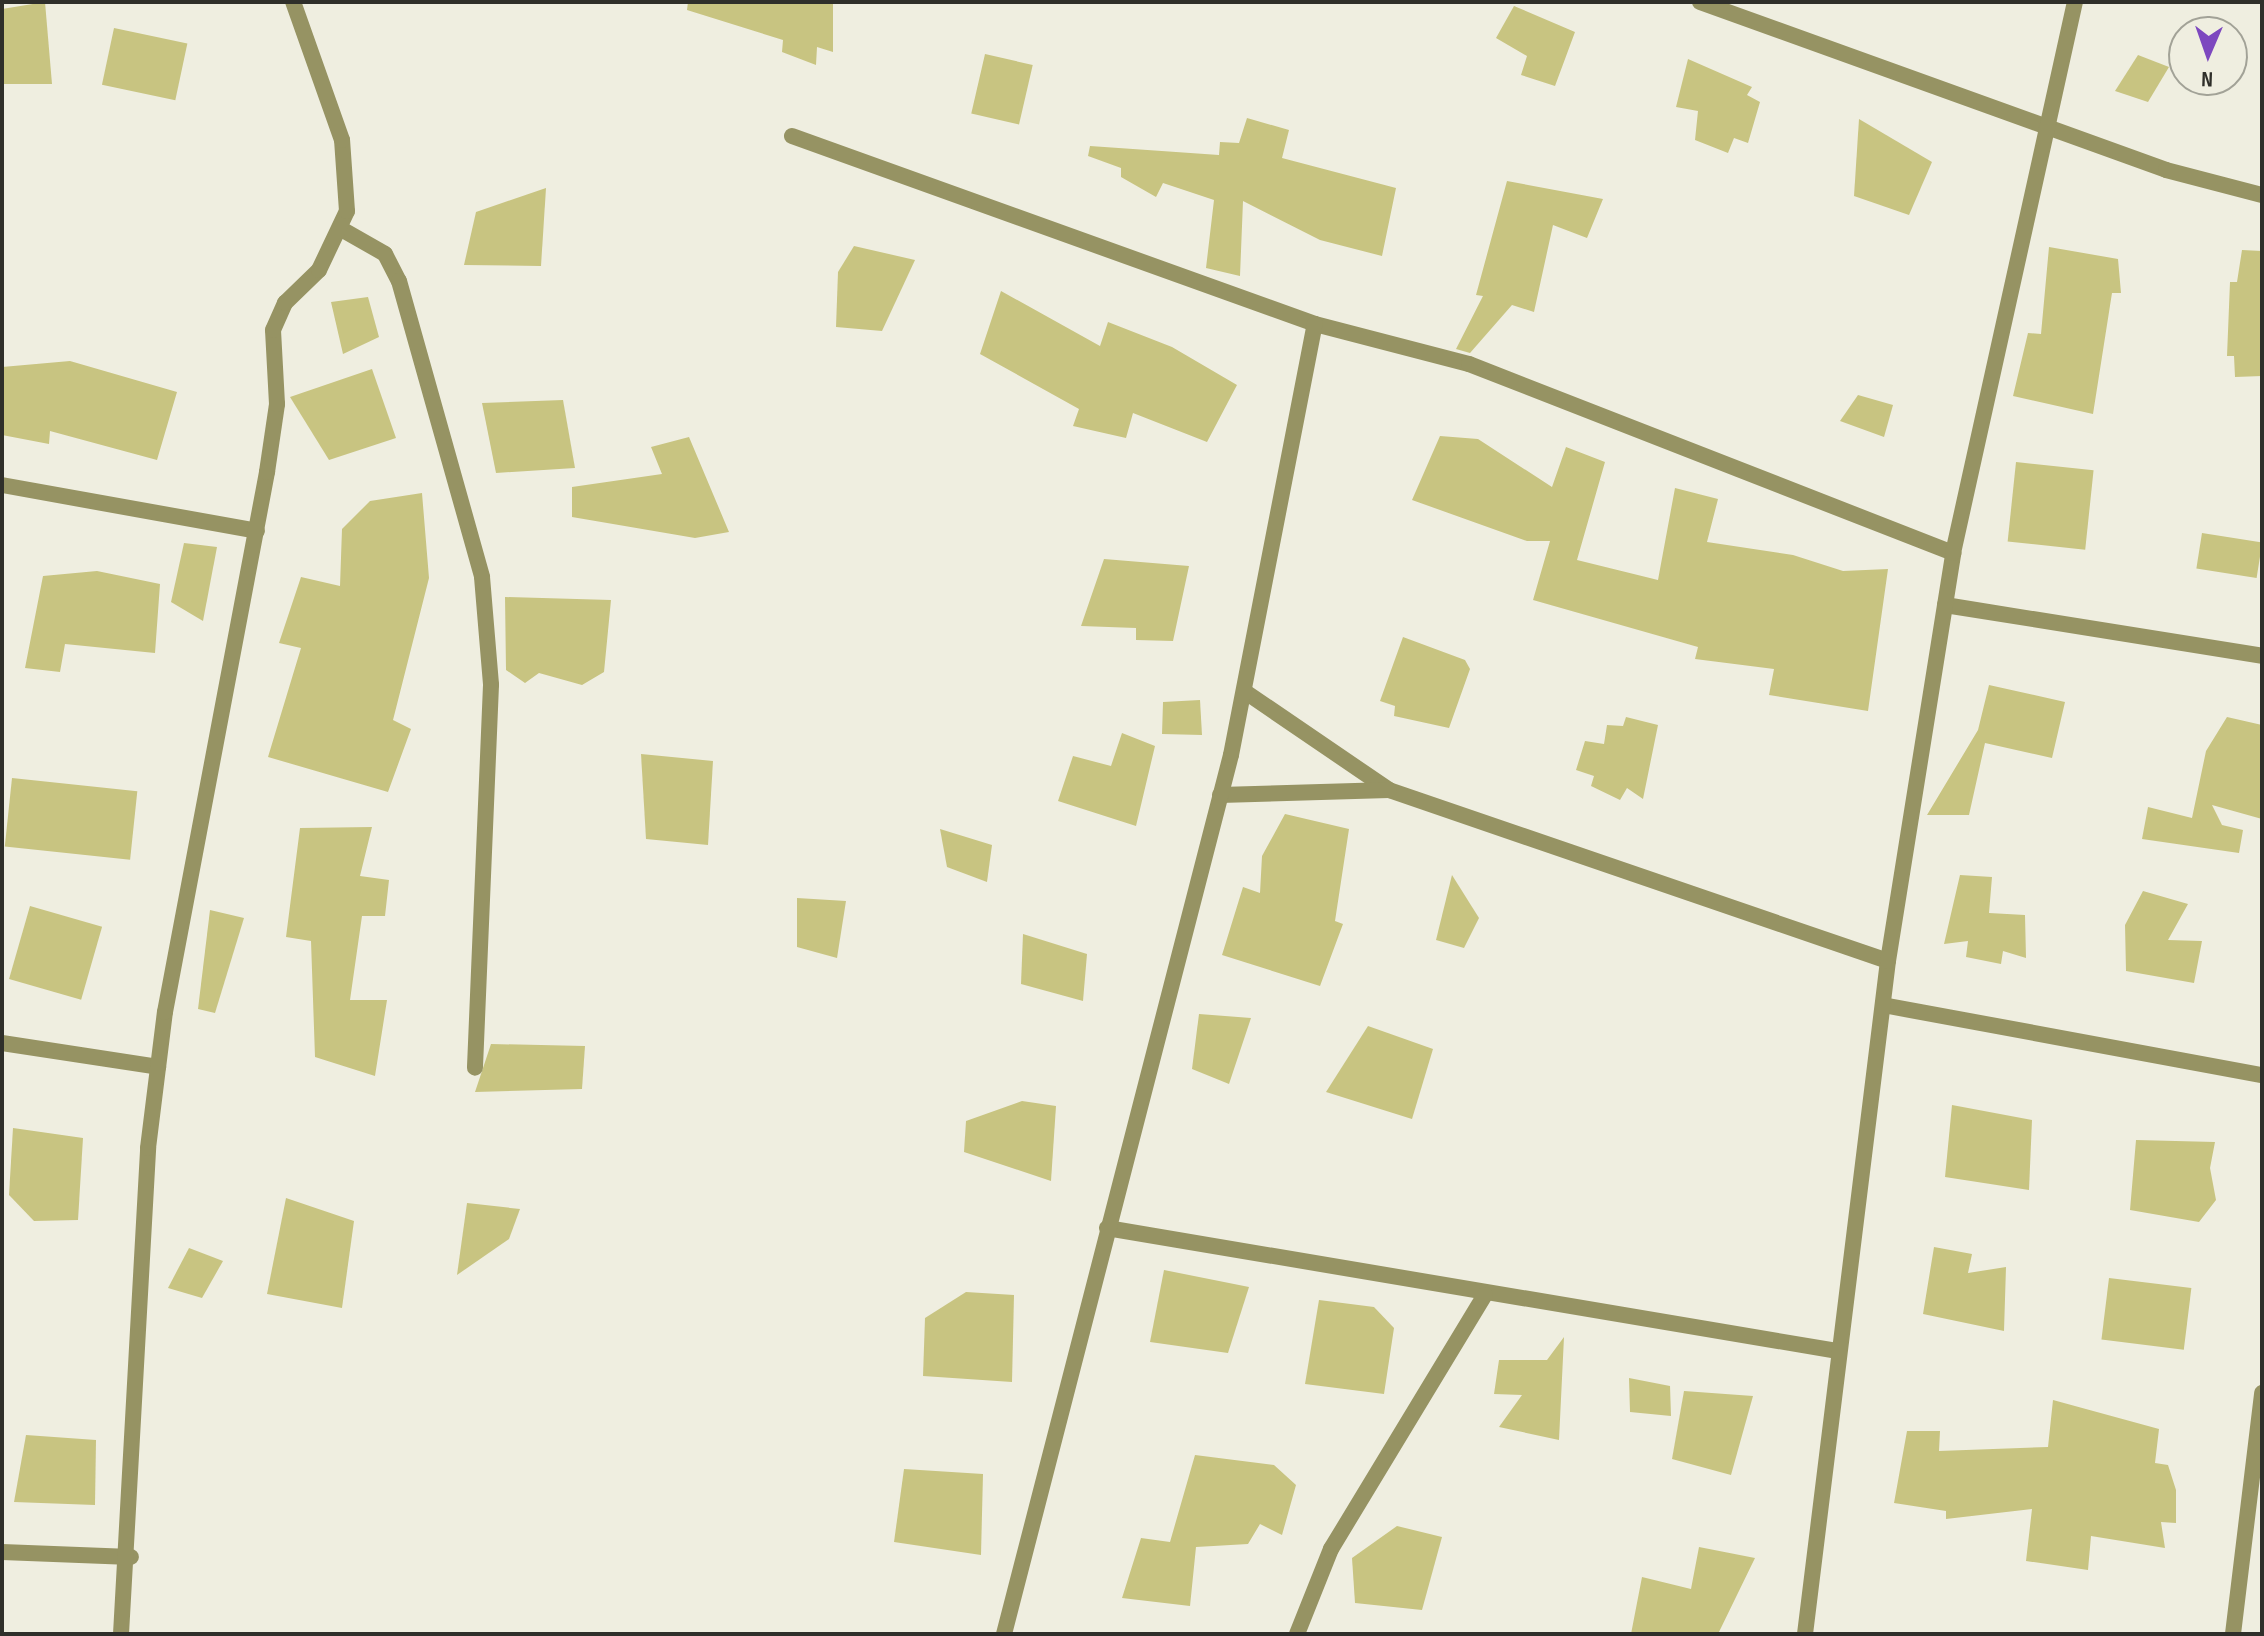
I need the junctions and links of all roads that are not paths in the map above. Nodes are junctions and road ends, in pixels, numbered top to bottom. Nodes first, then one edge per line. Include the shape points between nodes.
1 (293, 2) edge
2 (1700, 2) edge
3 (2075, 2) edge
4 (2042, 127) junction
5 (792, 136) dead end
6 (2262, 195) edge
7 (343, 230) junction
8 (1315, 324) junction
9 (2, 485) edge
10 (257, 531) junction
11 (1953, 553) junction
12 (1945, 605) junction
13 (2262, 656) edge
14 (1244, 691) junction
15 (1389, 790) junction
16 (1220, 795) junction
17 (1888, 961) junction
18 (1883, 1005) junction
19 (2, 1043) edge
20 (158, 1067) junction
21 (475, 1068) dead end
22 (2262, 1075) edge
23 (1107, 1228) junction
24 (1485, 1295) junction
25 (1837, 1351) junction
26 (2262, 1393) edge
27 (2, 1552) edge
28 (131, 1557) junction
29 (121, 1634) edge
30 (1004, 1634) edge
31 (1297, 1634) edge
32 (1805, 1634) edge
33 (2233, 1634) edge

1 - 7 street via 342,140
2 - 4 street
3 - 4 street
4 - 6 street
4 - 11 street
5 - 8 street
7 - 10 street via 319,270 285,303 273,330 277,404
7 - 21 street via 385,254 399,281 482,577 491,685
8 - 11 street via 1469,364
8 - 14 street
9 - 10 street
10 - 20 street
11 - 12 street
12 - 13 street
12 - 17 street
14 - 15 street
14 - 16 street
15 - 16 street
15 - 17 street
16 - 23 street
17 - 18 street
18 - 22 street
18 - 25 street
19 - 20 street
20 - 28 street via 133,1368
23 - 24 street
23 - 30 street
24 - 25 street
24 - 31 street via 1331,1549
25 - 32 street
26 - 33 street
27 - 28 street
28 - 29 street

